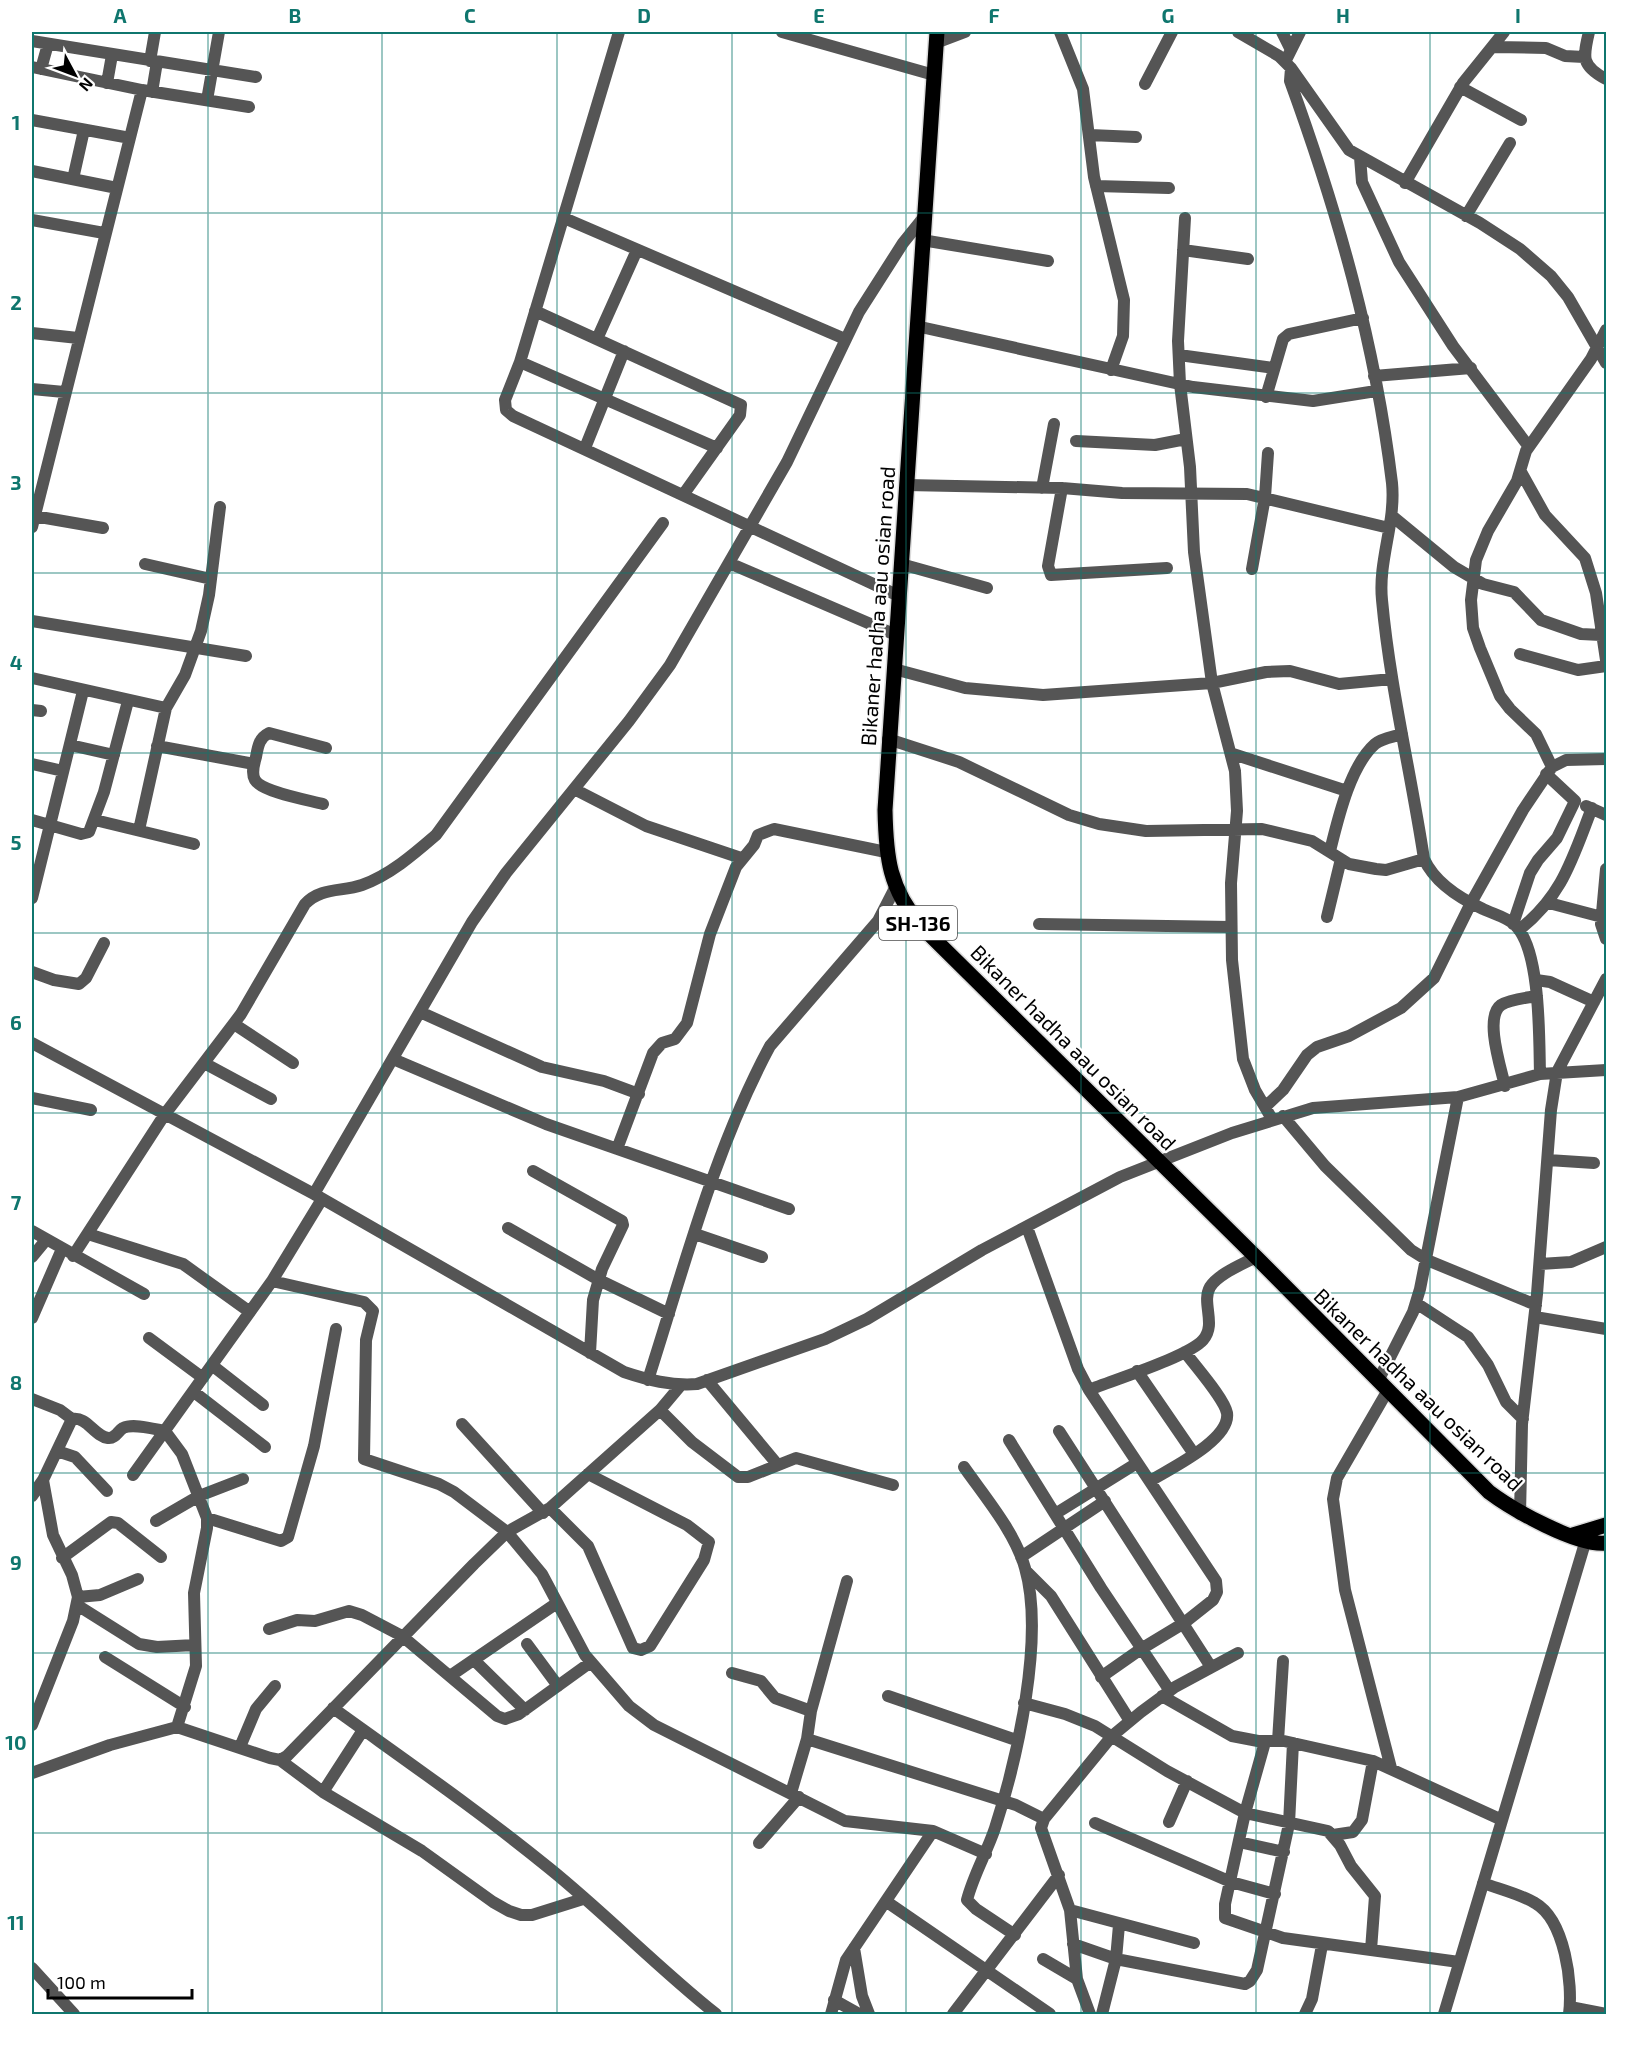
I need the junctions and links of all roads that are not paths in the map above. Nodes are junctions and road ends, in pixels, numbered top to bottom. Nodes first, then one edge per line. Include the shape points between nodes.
1 (155, 32) edge
2 (219, 32) edge
3 (619, 32) edge
4 (782, 32) edge
5 (965, 32) edge
6 (1060, 32) edge
7 (1172, 32) edge
8 (1238, 32) edge
9 (1282, 32) edge
10 (1300, 32) edge
11 (1504, 32) edge
12 (1589, 32) edge
13 (937, 37) edge
14 (32, 41) edge
15 (48, 44) junction
16 (1493, 47) junction
17 (1291, 50) junction
18 (112, 55) junction
19 (1584, 57) junction
20 (153, 62) junction
21 (1288, 65) junction
22 (36, 68) edge
23 (212, 70) junction
24 (934, 75) junction
25 (256, 77) dead end
26 (1606, 79) edge
27 (107, 83) junction
28 (1145, 84) dead end
29 (1460, 87) junction
30 (147, 91) junction
31 (207, 100) junction
32 (249, 107) dead end
33 (32, 120) edge
34 (1521, 120) dead end
35 (84, 130) junction
36 (1090, 135) junction
37 (1136, 137) dead end
38 (130, 138) junction
39 (1510, 143) dead end
40 (1360, 157) junction
41 (32, 171) edge
42 (73, 179) junction
43 (1404, 183) junction
44 (1096, 186) junction
45 (117, 188) junction
46 (1168, 188) dead end
47 (1466, 216) junction
48 (924, 217) junction
49 (564, 218) junction
50 (1185, 218) dead end
51 (32, 220) edge
52 (104, 233) junction
53 (922, 240) junction
54 (637, 250) junction
55 (1183, 250) junction
56 (1248, 260) dead end
57 (1048, 261) dead end
58 (535, 311) junction
59 (1363, 318) junction
60 (916, 326) junction
61 (1606, 330) edge
62 (32, 333) edge
63 (78, 338) junction
64 (597, 339) junction
65 (844, 339) junction
66 (1597, 349) junction
67 (624, 351) junction
68 (1179, 355) junction
69 (520, 362) junction
70 (1606, 363) edge
71 (1274, 368) junction
72 (1471, 368) junction
73 (1111, 370) junction
74 (1374, 376) junction
75 (1180, 384) junction
76 (32, 389) edge
77 (1376, 391) junction
78 (64, 392) junction
79 (1266, 397) junction
80 (605, 399) junction
81 (1054, 424) dead end
82 (1186, 439) junction
83 (1077, 441) dead end
84 (1529, 447) junction
85 (585, 448) junction
86 (717, 448) junction
87 (1268, 453) dead end
88 (1521, 472) junction
89 (906, 485) junction
90 (1042, 488) junction
91 (1062, 488) junction
92 (1192, 494) junction
93 (683, 495) junction
94 (1265, 497) junction
95 (220, 507) dead end
96 (34, 513) edge
97 (1390, 522) junction
98 (663, 523) dead end
99 (104, 528) dead end
100 (749, 528) junction
101 (729, 563) junction
102 (145, 564) dead end
103 (901, 564) junction
104 (1167, 568) dead end
105 (1252, 569) dead end
106 (212, 579) junction
107 (1474, 579) junction
108 (987, 588) dead end
109 (899, 596) junction
110 (32, 621) edge
111 (896, 635) junction
112 (1601, 635) junction
113 (196, 647) junction
114 (1520, 654) dead end
115 (246, 656) dead end
116 (1606, 660) edge
117 (1606, 666) edge
118 (894, 669) junction
119 (32, 678) edge
120 (1392, 679) junction
121 (1212, 682) junction
122 (84, 691) junction
123 (128, 702) junction
124 (166, 708) junction
125 (1402, 734) junction
126 (888, 739) junction
127 (70, 745) junction
128 (157, 746) junction
129 (326, 748) dead end
130 (1233, 754) junction
131 (114, 755) junction
132 (1606, 759) edge
133 (32, 764) edge
134 (254, 764) junction
135 (1549, 770) junction
136 (63, 771) junction
137 (574, 789) junction
138 (1347, 791) junction
139 (1575, 801) junction
140 (323, 804) dead end
141 (1592, 808) junction
142 (1606, 815) edge
143 (32, 820) edge
144 (95, 820) junction
145 (50, 825) junction
146 (139, 830) junction
147 (1235, 831) junction
148 (194, 844) dead end
149 (1330, 851) junction
150 (886, 852) junction
151 (741, 858) junction
152 (1341, 858) junction
153 (1424, 859) junction
154 (1606, 868) edge
155 (34, 874) edge
156 (896, 886) junction
157 (32, 898) edge
158 (1471, 903) junction
159 (1549, 903) junction
160 (1327, 917) dead end
161 (1602, 917) junction
162 (1039, 924) dead end
163 (1231, 927) junction
164 (1516, 927) junction
165 (1606, 939) edge
166 (105, 943) dead end
167 (32, 972) edge
168 (1606, 979) edge
169 (1536, 981) junction
170 (1537, 996) junction
171 (1594, 1002) junction
172 (420, 1012) junction
173 (234, 1024) junction
174 (32, 1043) edge
175 (393, 1059) junction
176 (292, 1062) dead end
177 (204, 1063) junction
178 (1606, 1070) edge
179 (1557, 1072) junction
180 (1540, 1074) junction
181 (1505, 1086) junction
182 (639, 1094) junction
183 (1458, 1097) junction
184 (32, 1098) edge
185 (271, 1099) dead end
186 (1265, 1107) junction
187 (91, 1110) dead end
188 (165, 1114) junction
189 (1278, 1118) junction
190 (617, 1149) junction
191 (1158, 1160) junction
192 (1548, 1160) junction
193 (1594, 1163) dead end
194 (532, 1171) dead end
195 (712, 1182) junction
196 (318, 1197) junction
197 (789, 1209) dead end
198 (1027, 1227) junction
199 (508, 1228) dead end
200 (32, 1231) edge
201 (88, 1234) junction
202 (695, 1234) junction
203 (46, 1239) junction
204 (1606, 1247) edge
205 (68, 1253) junction
206 (32, 1257) edge
207 (762, 1257) dead end
208 (1256, 1257) junction
209 (1427, 1260) junction
210 (1540, 1264) junction
211 (599, 1280) junction
212 (272, 1281) junction
213 (144, 1294) dead end
214 (1416, 1303) junction
215 (1535, 1311) junction
216 (250, 1312) junction
217 (669, 1314) junction
218 (32, 1318) edge
219 (336, 1329) dead end
220 (1606, 1329) edge
221 (149, 1338) dead end
222 (1185, 1352) junction
223 (590, 1353) junction
224 (213, 1366) junction
225 (1137, 1371) junction
226 (203, 1378) junction
227 (648, 1380) junction
228 (707, 1380) junction
229 (681, 1385) junction
230 (1383, 1385) junction
231 (1089, 1390) junction
232 (194, 1392) junction
233 (32, 1399) edge
234 (263, 1405) dead end
235 (660, 1410) junction
236 (72, 1419) junction
237 (1523, 1419) junction
238 (462, 1424) dead end
239 (165, 1431) junction
240 (1059, 1431) dead end
241 (1009, 1440) dead end
242 (265, 1447) dead end
243 (57, 1451) junction
244 (1194, 1454) junction
245 (1137, 1463) junction
246 (777, 1464) junction
247 (964, 1467) dead end
248 (588, 1474) junction
249 (133, 1475) dead end
250 (243, 1479) dead end
251 (43, 1480) junction
252 (1150, 1481) junction
253 (893, 1485) dead end
254 (1096, 1486) junction
255 (107, 1491) dead end
256 (32, 1496) edge
257 (199, 1496) junction
258 (1105, 1501) junction
259 (547, 1510) junction
260 (1055, 1514) junction
261 (1520, 1514) junction
262 (207, 1518) junction
263 (156, 1521) dead end
264 (1606, 1524) edge
265 (1064, 1528) junction
266 (507, 1532) junction
267 (1579, 1539) junction
268 (1606, 1543) edge
269 (161, 1557) dead end
270 (1021, 1557) junction
271 (62, 1558) junction
272 (1026, 1571) junction
273 (138, 1579) dead end
274 (847, 1581) dead end
275 (77, 1601) junction
276 (557, 1603) junction
277 (1184, 1623) junction
278 (269, 1629) dead end
279 (402, 1636) junction
280 (527, 1644) dead end
281 (195, 1645) junction
282 (1141, 1649) junction
283 (1238, 1653) dead end
284 (105, 1657) dead end
285 (475, 1661) junction
286 (1283, 1661) dead end
287 (591, 1662) junction
288 (1210, 1668) junction
289 (732, 1673) dead end
290 (450, 1676) junction
291 (1101, 1677) junction
292 (275, 1686) dead end
293 (558, 1686) junction
294 (1166, 1693) junction
295 (888, 1696) dead end
296 (1024, 1703) junction
297 (184, 1707) junction
298 (333, 1708) junction
299 (525, 1710) junction
300 (811, 1711) junction
301 (1130, 1721) junction
302 (32, 1725) edge
303 (177, 1727) junction
304 (363, 1730) junction
305 (1112, 1736) junction
306 (807, 1739) junction
307 (1016, 1740) junction
308 (1271, 1741) junction
309 (1293, 1743) junction
310 (240, 1747) junction
311 (280, 1760) junction
312 (1373, 1761) junction
313 (1391, 1768) junction
314 (32, 1773) edge
315 (1187, 1781) junction
316 (323, 1792) junction
317 (795, 1795) junction
318 (1004, 1801) junction
319 (1245, 1813) junction
320 (1044, 1819) junction
321 (1502, 1820) junction
322 (1169, 1822) dead end
323 (1095, 1823) dead end
324 (1288, 1824) junction
325 (933, 1831) junction
326 (1334, 1835) junction
327 (1239, 1842) junction
328 (759, 1843) dead end
329 (1284, 1852) junction
330 (986, 1854) junction
331 (1059, 1875) junction
332 (1231, 1882) junction
333 (1483, 1883) junction
334 (1275, 1894) junction
335 (583, 1899) junction
336 (887, 1902) junction
337 (1071, 1910) junction
338 (1119, 1925) junction
339 (1266, 1933) junction
340 (1015, 1935) junction
341 (1194, 1943) dead end
342 (1073, 1944) junction
343 (1322, 1945) junction
344 (854, 1948) junction
345 (1371, 1950) junction
346 (1043, 1959) dead end
347 (1116, 1959) junction
348 (1459, 1962) junction
349 (32, 1968) edge
350 (987, 1970) junction
351 (1077, 1979) junction
352 (834, 2000) junction
353 (1569, 2011) edge
354 (74, 2014) edge
355 (716, 2014) edge
356 (831, 2014) edge
357 (859, 2014) edge
358 (870, 2014) edge
359 (953, 2014) edge
360 (1050, 2014) edge
361 (1090, 2014) edge
362 (1102, 2014) edge
363 (1305, 2014) edge
364 (1444, 2014) edge
365 (1606, 2014) edge

1 - 20 street
2 - 23 street
3 - 49 street
4 - 24 street
5 - 13 street
6 - 36 street via 1083,89
7 - 28 street
8 - 21 street
9 - 17 street
10 - 17 street
11 - 16 street
12 - 19 street
13 - 24 main road, Bikaner hadha aau osian road / SH-136
14 - 15 street
15 - 18 street
15 - 22 street
16 - 19 street via 1546,48 1565,56
16 - 29 street
17 - 21 street
18 - 20 street
18 - 27 street
19 - 26 street via 1588,67
20 - 23 street
20 - 30 street
21 - 40 street via 1340,140
21 - 59 street via 1340,228
22 - 27 street
23 - 25 street
23 - 31 street
24 - 48 main road, Bikaner hadha aau osian road / SH-136
27 - 30 street
29 - 34 street
29 - 43 street
30 - 31 street
30 - 38 street
31 - 32 street
33 - 35 street
35 - 38 street
35 - 42 street
36 - 37 street
36 - 44 street
38 - 45 street
39 - 47 street
40 - 43 street
40 - 72 street via 1362,182 1398,262
41 - 42 street
42 - 45 street
43 - 47 street
44 - 46 street
44 - 73 street via 1124,300 1123,336
45 - 52 street
47 - 66 street via 1520,249 1551,276 1568,297
48 - 53 main road, Bikaner hadha aau osian road / SH-136
48 - 65 street
49 - 54 street
49 - 58 street
50 - 55 street
51 - 52 street
52 - 63 street
53 - 57 street
53 - 60 main road, Bikaner hadha aau osian road / SH-136
54 - 64 street
54 - 65 street
55 - 56 street
55 - 68 street
58 - 64 street
58 - 69 street
59 - 71 street via 1289,334 1280,345
59 - 74 street
60 - 73 street
60 - 89 main road, Bikaner hadha aau osian road / SH-136
61 - 66 street
62 - 63 street
63 - 78 street
64 - 67 street
65 - 100 street via 787,462
66 - 70 street
66 - 84 street
67 - 80 street
67 - 86 street via 741,405 740,415
68 - 71 street
68 - 75 street
69 - 80 street
69 - 85 street via 505,400 506,410
71 - 79 street
72 - 74 street
72 - 84 street
73 - 75 street
74 - 77 street
75 - 79 street
75 - 82 street
76 - 78 street
77 - 79 street via 1313,401
77 - 97 street via 1392,485
78 - 96 street
80 - 85 street
80 - 86 street
81 - 90 street
82 - 83 street via 1155,445
82 - 92 street
84 - 88 street
85 - 93 street
86 - 93 street
87 - 94 street
88 - 107 street via 1480,546
88 - 112 street via 1545,515 1585,558 1596,593
89 - 90 street
89 - 103 main road, Bikaner hadha aau osian road / SH-136
90 - 91 street
91 - 92 street
91 - 104 street via 1048,566 1051,575
92 - 94 street
92 - 121 street via 1194,552
93 - 100 street
94 - 97 street
94 - 105 street
95 - 106 street
96 - 99 street
97 - 107 street
97 - 120 street via 1381,575
98 - 173 street via 436,835 410,858 377,878 311,898
100 - 101 street
100 - 109 street
101 - 111 street
101 - 137 street via 670,665
102 - 106 street
103 - 108 street
103 - 109 main road, Bikaner hadha aau osian road / SH-136
106 - 113 street
107 - 112 street via 1514,592 1541,620 1581,634
107 - 135 street via 1473,628 1487,667 1509,710 1536,734
109 - 111 main road, Bikaner hadha aau osian road / SH-136
110 - 113 street
111 - 118 main road, Bikaner hadha aau osian road / SH-136
112 - 116 street
113 - 115 street
113 - 124 street
114 - 117 street via 1578,670
118 - 121 street via 965,687 1043,695
118 - 126 main road, Bikaner hadha aau osian road / SH-136
119 - 122 street
120 - 121 street via 1339,684 1290,671
120 - 125 street
121 - 130 street
122 - 123 street
122 - 127 street
123 - 124 street
123 - 131 street
124 - 128 street
125 - 138 street via 1375,744
125 - 153 street
126 - 147 street via 959,762 1069,815 1099,824 1146,831
126 - 150 main road, Bikaner hadha aau osian road / SH-136
127 - 131 street
127 - 136 street
128 - 134 street
128 - 146 street
129 - 134 street via 269,734 259,741
130 - 138 street
130 - 147 street
131 - 144 street
132 - 135 street via 1566,760
133 - 136 street
134 - 140 street via 256,783
135 - 139 street
135 - 158 street
136 - 145 street
137 - 151 street via 646,826
137 - 172 street via 472,922
138 - 149 street
139 - 141 street
139 - 164 street via 1557,838 1530,873
141 - 142 street
141 - 159 street
143 - 145 street
144 - 145 street via 85,834
144 - 146 street
145 - 155 street
146 - 148 street
147 - 149 street via 1262,829 1312,842
147 - 163 street
149 - 152 street
150 - 151 street via 774,829 758,835
150 - 156 main road, Bikaner hadha aau osian road / SH-136
151 - 182 street via 710,934 687,1023 675,1039 657,1047
152 - 153 street via 1360,867 1386,870
152 - 160 street
153 - 158 street via 1431,874
154 - 161 street
155 - 157 street
156 - 191 main road, Bikaner hadha aau osian road / SH-136 via 903,905 921,926
156 - 195 street via 878,921 770,1046 741,1106
158 - 164 street
158 - 186 street via 1441,966 1419,993 1401,1008 1349,1036 1317,1047
159 - 161 street
159 - 164 street
161 - 165 street
162 - 163 street
163 - 186 street via 1243,1059
164 - 169 street
166 - 167 street via 79,984
168 - 171 street
169 - 170 street
169 - 171 street via 1550,982
170 - 180 street
170 - 181 street via 1508,1002 1494,1013
171 - 179 street
172 - 175 street
172 - 182 street via 542,1067
173 - 176 street
173 - 177 street
174 - 188 street
175 - 190 street via 534,1119
175 - 196 street
177 - 185 street
177 - 188 street
178 - 179 street
179 - 180 street
179 - 192 street
180 - 181 street
181 - 183 street
182 - 190 street
183 - 189 street via 1312,1108
183 - 209 street
184 - 187 street
186 - 189 street
188 - 196 street
188 - 201 street
189 - 191 street
189 - 209 street via 1411,1250
190 - 195 street
191 - 198 street
191 - 208 main road, Bikaner hadha aau osian road / SH-136
192 - 193 street
192 - 210 street
194 - 211 street via 622,1221
195 - 197 street
195 - 202 street
196 - 212 street
196 - 223 street
198 - 228 street via 867,1319 825,1339
198 - 231 street
199 - 211 street
200 - 203 street
201 - 205 street
201 - 216 street via 183,1264
202 - 207 street
202 - 217 street
203 - 205 street
203 - 206 street
204 - 210 street via 1571,1262
205 - 213 street
205 - 218 street
208 - 222 street via 1210,1286 1207,1335
208 - 230 main road, Bikaner hadha aau osian road / SH-136
209 - 214 street
209 - 215 street
210 - 215 street
211 - 217 street
211 - 223 street via 592,1300
212 - 216 street
212 - 266 street via 372,1307 366,1340 364,1459 439,1484
214 - 230 street
214 - 237 street via 1468,1337 1488,1365 1506,1402
215 - 220 street
215 - 237 street
216 - 224 street
217 - 227 street
219 - 262 street via 314,1446 288,1537 280,1541
221 - 226 street
222 - 225 street
222 - 244 street via 1227,1412 1220,1434
223 - 227 street
224 - 226 street
224 - 234 street
225 - 231 street
225 - 244 street
226 - 232 street
227 - 229 street
228 - 229 street
228 - 246 street
229 - 235 street
230 - 261 main road, Bikaner hadha aau osian road / SH-136 via 1489,1492
230 - 313 street via 1337,1478 1333,1499 1345,1590
231 - 245 street
232 - 239 street
232 - 242 street
233 - 236 street
235 - 246 street via 692,1442 738,1477 748,1477
235 - 248 street
236 - 239 street via 83,1420 109,1438 127,1427
236 - 243 street
237 - 261 street
238 - 259 street
239 - 249 street
239 - 257 street via 182,1454
240 - 254 street
241 - 260 street
243 - 251 street
243 - 255 street via 75,1456
244 - 252 street
245 - 252 street
245 - 254 street
246 - 253 street via 807,1459
247 - 270 street
248 - 259 street
248 - 259 street via 687,1525 710,1542 704,1560 650,1646 633,1648 588,1546
250 - 257 street
251 - 256 street
251 - 271 street via 53,1535
252 - 277 street via 1216,1581 1213,1600
254 - 258 street
254 - 260 street
257 - 262 street
257 - 263 street
258 - 265 street
258 - 277 street
259 - 266 street
260 - 265 street
261 - 267 main road, Bikaner hadha aau osian road / SH-136
262 - 281 street via 206,1544 194,1593
264 - 267 main road via 1590,1528
265 - 270 street
265 - 282 street
266 - 276 street via 532,1560
266 - 279 street
267 - 268 main road, Bikaner hadha aau osian road / SH-136
267 - 321 street via 1569,1590
269 - 271 street via 115,1522 105,1525
270 - 272 street
271 - 275 street via 72,1575
272 - 291 street via 1051,1596
272 - 296 street via 1030,1651
273 - 275 street
274 - 300 street
275 - 281 street via 139,1644
275 - 302 street
276 - 285 street
276 - 287 street
277 - 282 street
277 - 288 street
278 - 279 street via 349,1611
279 - 290 street
279 - 298 street
280 - 293 street
281 - 297 street via 196,1666
282 - 291 street
282 - 294 street
283 - 288 street
284 - 297 street
285 - 290 street
285 - 299 street
286 - 308 street
287 - 293 street
287 - 317 street via 629,1707 654,1725
288 - 294 street
289 - 300 street via 761,1681 775,1698
290 - 299 street via 497,1716 505,1719
291 - 301 street
292 - 310 street via 256,1709
293 - 299 street
294 - 301 street
294 - 308 street via 1227,1734
295 - 307 street
296 - 305 street via 1065,1714
296 - 307 street
297 - 303 street
298 - 304 street
298 - 311 street
300 - 306 street
301 - 305 street
303 - 310 street
303 - 314 street via 110,1745
304 - 316 street
304 - 335 street via 477,1812
305 - 315 street
305 - 320 street
306 - 317 street
306 - 318 street
307 - 318 street
308 - 309 street
308 - 319 street
309 - 312 street
309 - 324 street
310 - 311 street
311 - 316 street
312 - 313 street
312 - 326 street via 1362,1820 1353,1832
313 - 321 street
315 - 319 street
315 - 322 street
316 - 335 street via 422,1851 509,1911 532,1915
317 - 325 street via 845,1821
317 - 328 street
318 - 320 street
318 - 330 street
319 - 324 street
319 - 327 street
320 - 331 street via 1043,1838
321 - 333 street
323 - 332 street
324 - 326 street via 1321,1828
324 - 329 street
325 - 330 street
325 - 336 street
326 - 345 street via 1350,1866 1375,1896
327 - 329 street
327 - 332 street
329 - 334 street
330 - 340 street via 968,1900
331 - 337 street
331 - 340 street
332 - 334 street
332 - 339 street via 1225,1918
333 - 348 street
333 - 353 street via 1535,1902 1546,1911 1567,1961
334 - 339 street
335 - 355 street via 672,1980
336 - 344 street
336 - 350 street
337 - 338 street
337 - 342 street
338 - 341 street
338 - 347 street
339 - 343 street
339 - 347 street via 1257,1970 1245,1984
340 - 350 street
342 - 347 street
342 - 351 street
343 - 345 street
343 - 363 street via 1312,1999
344 - 352 street via 842,1970
344 - 358 street via 862,1995
345 - 348 street
346 - 351 street
347 - 362 street
348 - 364 street
349 - 354 street
350 - 359 street
350 - 360 street
351 - 361 street
352 - 356 street
352 - 357 street
353 - 365 street

